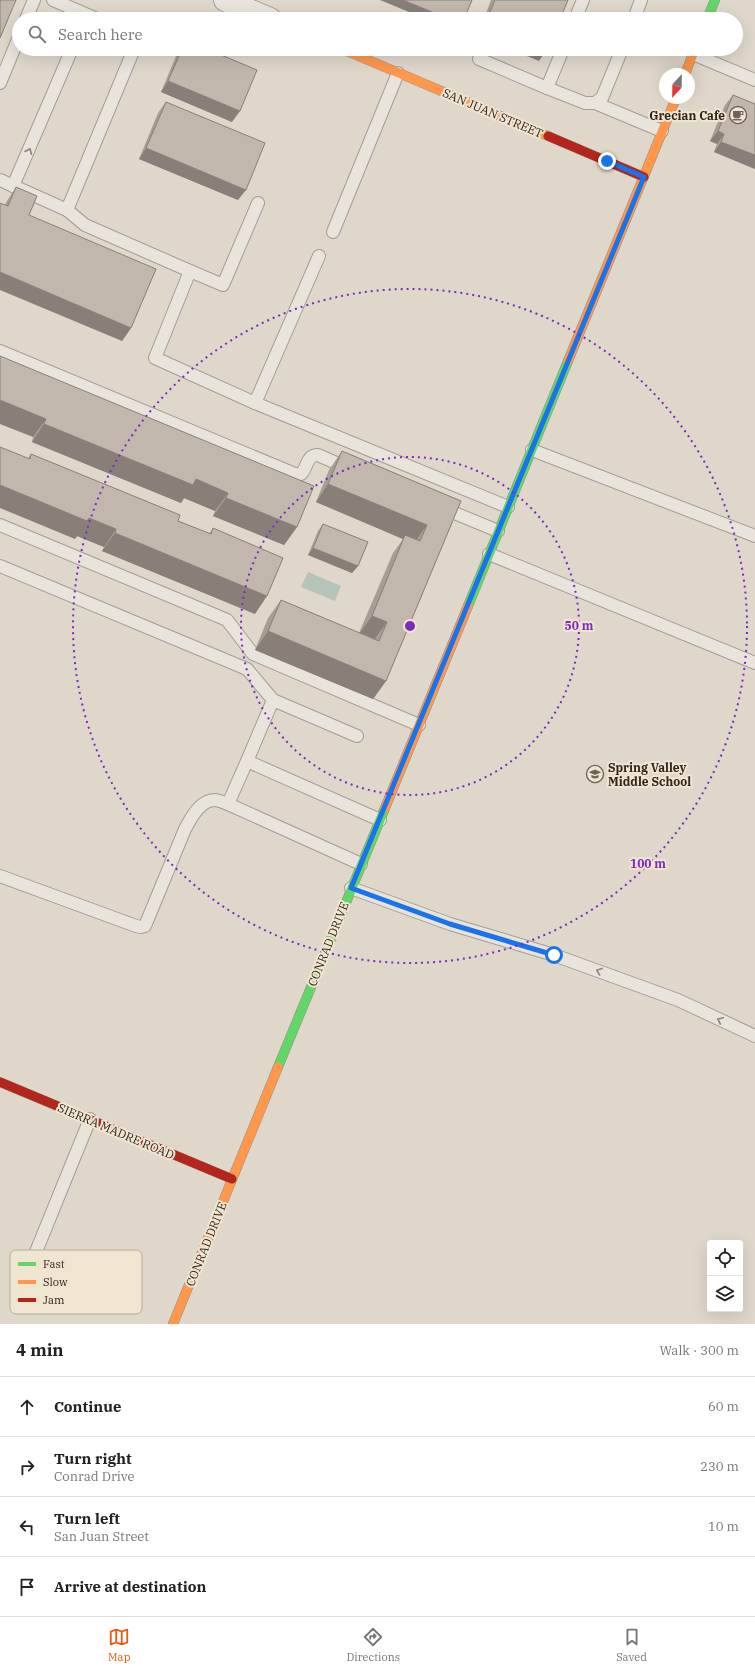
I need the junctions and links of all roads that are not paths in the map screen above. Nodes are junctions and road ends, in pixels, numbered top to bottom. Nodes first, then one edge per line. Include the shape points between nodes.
1 (34, 0) edge
2 (54, 0) edge
3 (225, 0) edge
4 (583, 0) edge
5 (641, 0) edge
6 (715, 0) edge
7 (29, 12) edge
8 (78, 12) edge
9 (253, 12) edge
10 (578, 12) edge
11 (637, 12) edge
12 (710, 12) edge
13 (12, 54) edge
14 (69, 56) edge
15 (131, 56) edge
16 (358, 56) edge
17 (560, 56) edge
18 (619, 56) edge
19 (692, 56) edge
20 (703, 56) edge
21 (479, 59) dead end
22 (687, 68) edge
23 (398, 73) junction
24 (755, 80) edge
25 (0, 83) edge
26 (547, 88) junction
27 (595, 103) junction
28 (673, 104) edge
29 (662, 131) junction
30 (644, 177) junction
31 (0, 180) edge
32 (14, 186) junction
33 (258, 203) dead end
34 (67, 210) junction
35 (333, 232) dead end
36 (319, 256) dead end
37 (190, 271) junction
38 (0, 351) edge
39 (255, 403) junction
40 (532, 450) junction
41 (361, 473) edge
42 (431, 503) edge
43 (508, 507) junction
44 (0, 525) edge
45 (498, 531) junction
46 (755, 536) edge
47 (489, 554) junction
48 (0, 566) edge
49 (755, 663) edge
50 (273, 700) junction
51 (419, 725) junction
52 (356, 736) dead end
53 (247, 761) junction
54 (228, 804) junction
55 (380, 820) junction
56 (361, 864) junction
57 (0, 876) edge
58 (351, 888) junction
59 (755, 1036) edge
60 (0, 1082) edge
61 (90, 1119) junction
62 (232, 1179) junction
63 (37, 1250) edge
64 (173, 1324) edge

1 - 7 lane
2 - 8 lane
3 - 9 street
4 - 10 lane
5 - 11 lane
6 - 12 street
13 - 25 lane
32 -> 14 lane
15 - 34 lane
16 - 23 street, SAN JUAN STREET
17 - 26 lane
18 - 27 lane via 602,98
19 - 22 street
20 - 24 lane
21 - 26 lane
23 - 30 street, SAN JUAN STREET
23 - 35 lane
26 - 27 lane via 585,103
27 - 29 lane
28 - 29 street, CONRAD DRIVE
29 - 30 street, CONRAD DRIVE
30 - 40 street, CONRAD DRIVE
31 - 32 lane
32 - 34 lane
33 - 37 lane via 223,285
34 - 37 lane via 85,225
36 - 39 lane
37 - 39 lane via 155,358
38 - 41 lane via 295,474 304,472 309,458 313,455
39 - 43 lane
40 - 43 street, CONRAD DRIVE
40 - 46 lane
42 - 45 lane
43 - 45 street, CONRAD DRIVE
44 - 51 lane via 227,620 253,654
45 - 47 street, CONRAD DRIVE
47 - 49 lane
47 - 51 street, CONRAD DRIVE
48 - 50 lane via 247,669
50 - 52 lane
50 - 53 lane
51 - 55 street, CONRAD DRIVE
53 - 54 lane
53 - 55 lane
54 - 56 lane
54 - 57 lane via 215,800 203,804 193,814 145,926 136,926
55 - 56 street, CONRAD DRIVE
56 - 58 street, CONRAD DRIVE
59 -> 58 lane via 664,995 554,955 450,924
58 - 62 street, CONRAD DRIVE
60 - 61 street, SIERRA MADRE ROAD
61 - 62 street, SIERRA MADRE ROAD
61 - 63 lane
62 - 64 street, CONRAD DRIVE

